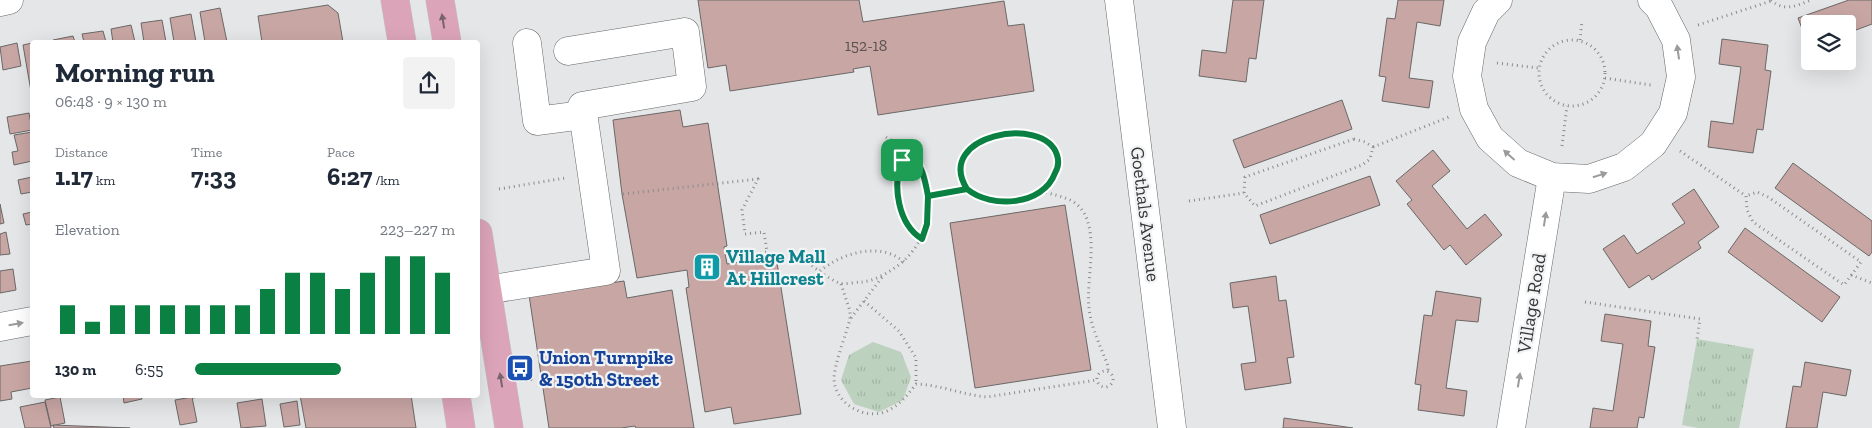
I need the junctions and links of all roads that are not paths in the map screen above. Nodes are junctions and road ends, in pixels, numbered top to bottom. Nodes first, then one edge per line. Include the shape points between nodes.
1 (9, 0) edge
2 (395, 0) edge
3 (440, 0) edge
4 (1119, 0) edge
5 (1498, 0) edge
6 (1652, 0) edge
7 (0, 2) edge
8 (402, 40) edge
9 (446, 40) edge
10 (527, 43) dead end
11 (568, 51) dead end
12 (583, 115) junction
13 (1552, 177) junction
14 (480, 247) edge
15 (486, 290) junction
16 (30, 321) edge
17 (0, 327) edge
18 (456, 398) edge
19 (461, 428) edge
20 (509, 428) edge
21 (1172, 428) edge
22 (1511, 428) edge

1 - 7 street
2 - 8 main road
9 -> 3 main road
4 - 21 street, Goethals Avenue
13 -> 5 street via 1518,163 1490,138 1474,109 1467,76 1472,42 1486,12
13 -> 6 street via 1589,179 1624,167 1653,144 1673,113 1681,77 1674,36
10 - 12 street via 537,121
11 - 12 street via 685,32 692,87 582,106
12 - 15 street via 606,271
22 -> 13 street, Village Road
14 - 15 main road
20 -> 15 main road
17 -> 16 street
18 - 19 main road

